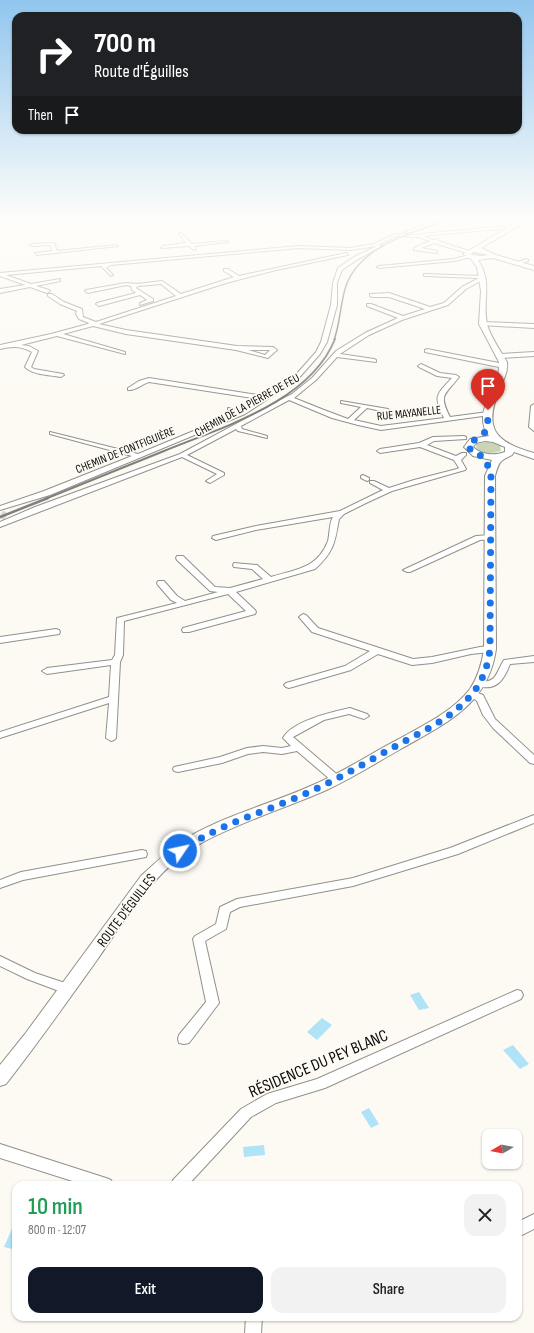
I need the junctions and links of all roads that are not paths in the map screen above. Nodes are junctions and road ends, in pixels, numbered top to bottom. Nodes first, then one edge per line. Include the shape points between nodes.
1 (14, 279) edge
2 (234, 279) edge
3 (336, 279) edge
4 (480, 279) edge
5 (482, 279) edge
6 (58, 280) dead end
7 (30, 285) junction
8 (136, 285) junction
9 (0, 291) edge
10 (88, 291) dead end
11 (141, 293) junction
12 (111, 295) dead end
13 (372, 295) dead end
14 (398, 295) dead end
15 (180, 296) junction
16 (119, 299) junction
17 (100, 304) dead end
18 (369, 305) dead end
19 (135, 306) dead end
20 (432, 309) junction
21 (403, 318) junction
22 (92, 324) junction
23 (483, 324) junction
24 (534, 326) edge
25 (55, 334) junction
26 (8, 345) junction
27 (0, 347) edge
28 (237, 348) junction
29 (427, 350) dead end
30 (123, 353) dead end
31 (534, 354) edge
32 (337, 355) junction
33 (501, 356) junction
34 (374, 361) dead end
35 (421, 366) dead end
36 (504, 366) junction
37 (61, 375) dead end
38 (130, 389) dead end
39 (265, 398) junction
40 (290, 398) junction
41 (343, 402) dead end
42 (534, 406) edge
43 (365, 407) junction
44 (230, 409) dead end
45 (386, 410) dead end
46 (243, 413) junction
47 (488, 414) junction
48 (448, 420) junction
49 (349, 421) junction
50 (237, 426) junction
51 (487, 427) junction
52 (534, 429) edge
53 (52, 433) dead end
54 (265, 437) dead end
55 (464, 438) dead end
56 (478, 439) junction
57 (497, 440) junction
58 (421, 445) junction
59 (380, 451) dead end
60 (473, 453) junction
61 (505, 453) junction
62 (182, 455) junction
63 (139, 456) junction
64 (534, 457) edge
65 (457, 459) junction
66 (491, 471) junction
67 (367, 479) dead end
68 (210, 481) dead end
69 (388, 490) junction
70 (4, 514) edge
71 (341, 514) junction
72 (0, 525) edge
73 (491, 536) junction
74 (216, 538) dead end
75 (180, 558) dead end
76 (237, 565) dead end
77 (406, 570) dead end
78 (270, 580) junction
79 (161, 583) dead end
80 (230, 591) junction
81 (185, 604) junction
82 (303, 617) dead end
83 (186, 630) dead end
84 (56, 632) dead end
85 (23, 636) junction
86 (0, 640) edge
87 (0, 645) edge
88 (490, 649) junction
89 (378, 650) junction
90 (532, 657) edge
91 (116, 662) junction
92 (47, 671) dead end
93 (289, 686) dead end
94 (476, 689) junction
95 (114, 698) junction
96 (364, 716) dead end
97 (0, 735) edge
98 (111, 738) dead end
99 (299, 747) junction
100 (534, 761) edge
101 (178, 769) dead end
102 (336, 779) junction
103 (534, 819) edge
104 (142, 854) dead end
105 (0, 884) edge
106 (0, 961) edge
107 (67, 989) junction
108 (517, 995) dead end
109 (184, 1039) dead end
110 (0, 1078) edge
111 (0, 1151) edge
112 (94, 1181) edge
113 (182, 1181) edge
114 (534, 1221) edge
115 (522, 1228) edge
116 (254, 1321) edge
117 (253, 1333) edge

1 - 7 street
2 - 15 street
3 - 39 street, CHEMIN DE FONTFIGUIÈRE via 334,305 324,342 318,353 296,378
4 - 20 street, CHEMIN DE LA PIERRE DE FEU via 464,288 449,302
5 - 23 street via 485,300
6 - 7 street
7 - 9 street
7 - 22 street via 80,310 81,318
8 - 10 street via 126,284
8 - 11 street via 133,287
8 - 15 street via 162,282
11 - 16 street
11 - 19 street via 151,300
12 - 16 street
13 - 20 street via 389,295
14 - 20 street
15 - 22 street
16 - 17 street
18 - 21 street
20 - 21 street, CHEMIN DE LA PIERRE DE FEU
21 - 32 street, CHEMIN DE LA PIERRE DE FEU via 367,334
22 - 25 street
22 - 28 street via 126,332
23 - 24 street
23 - 33 street
25 - 26 street
25 - 30 street
26 - 27 street
26 - 37 street via 27,347 35,351 28,367 32,370
28 - 28 street via 264,347 274,350 266,357
29 - 36 street
31 - 33 street
32 - 34 street
32 - 40 street, CHEMIN DE LA PIERRE DE FEU via 306,387
33 - 36 street
35 - 48 street via 439,375 456,377 441,394 440,404
36 - 47 street
38 - 39 street via 141,382 153,380
39 - 46 street, CHEMIN DE FONTFIGUIÈRE
40 - 49 street, RUE MAYANELLE
40 - 50 street, CHEMIN DE LA PIERRE DE FEU
41 - 43 street
42 - 52 street
43 - 45 street
43 - 49 street
44 - 46 street
46 - 63 street, CHEMIN DE FONTFIGUIÈRE
47 - 48 street, RUE MAYANELLE
47 - 51 street
48 - 49 street, RUE MAYANELLE via 381,428
50 - 54 street via 240,430
50 - 62 street, CHEMIN DE LA PIERRE DE FEU
51 - 56 street
51 - 57 street
53 - 63 street
55 - 58 street via 433,439
56 - 57 street
56 - 60 street via 468,445
57 - 61 street via 506,443
58 - 59 street
58 - 65 street
60 - 61 street
60 - 65 street
60 - 66 street
61 - 64 street
61 - 66 street, ROUTE D'ÉGUILLES
62 - 68 street via 222,474
62 - 70 street, CHEMIN DE LA PIERRE DE FEU via 38,508
63 - 70 street, CHEMIN DE FONTFIGUIÈRE via 47,493
65 - 69 street via 463,469 459,471 409,482
66 - 73 street, ROUTE D'ÉGUILLES
67 - 69 street
69 - 71 street
70 - 72 street
71 - 74 street via 256,528
71 - 78 street via 336,519 326,553 320,561 312,567
73 - 77 street via 479,538
73 - 88 street, ROUTE D'ÉGUILLES
75 - 80 street via 214,589
76 - 78 street via 254,567
78 - 80 street
79 - 81 street via 174,598
80 - 81 street
80 - 83 street via 252,612
81 - 91 street via 120,620 119,655
82 - 89 street via 315,630
84 - 85 street
85 - 86 street
85 - 87 street via 17,642
88 - 89 street via 474,650 423,662 412,662
88 - 94 street, ROUTE D'ÉGUILLES via 485,672
89 - 93 street via 348,668
90 - 94 street via 507,662 493,684
91 - 92 street
91 - 95 street
94 - 100 street via 488,715
94 - 102 street, ROUTE D'ÉGUILLES via 459,707 440,721
95 - 97 street
95 - 98 street
96 - 99 street via 350,711 321,718 290,734 288,738
99 - 101 street via 282,751 247,751 222,760
99 - 102 street
102 - 107 street, ROUTE D'ÉGUILLES via 309,793 195,840 165,862 146,880
103 - 109 street via 454,851 353,882 237,903 224,910 222,926 199,939 213,1003
104 - 105 street via 21,876
106 - 107 street
107 - 110 street, ROUTE D'ÉGUILLES
108 - 113 street, RÉSIDENCE DU PEY BLANC via 320,1084 272,1098 246,1113
111 - 112 street
114 - 115 street
116 - 117 street

